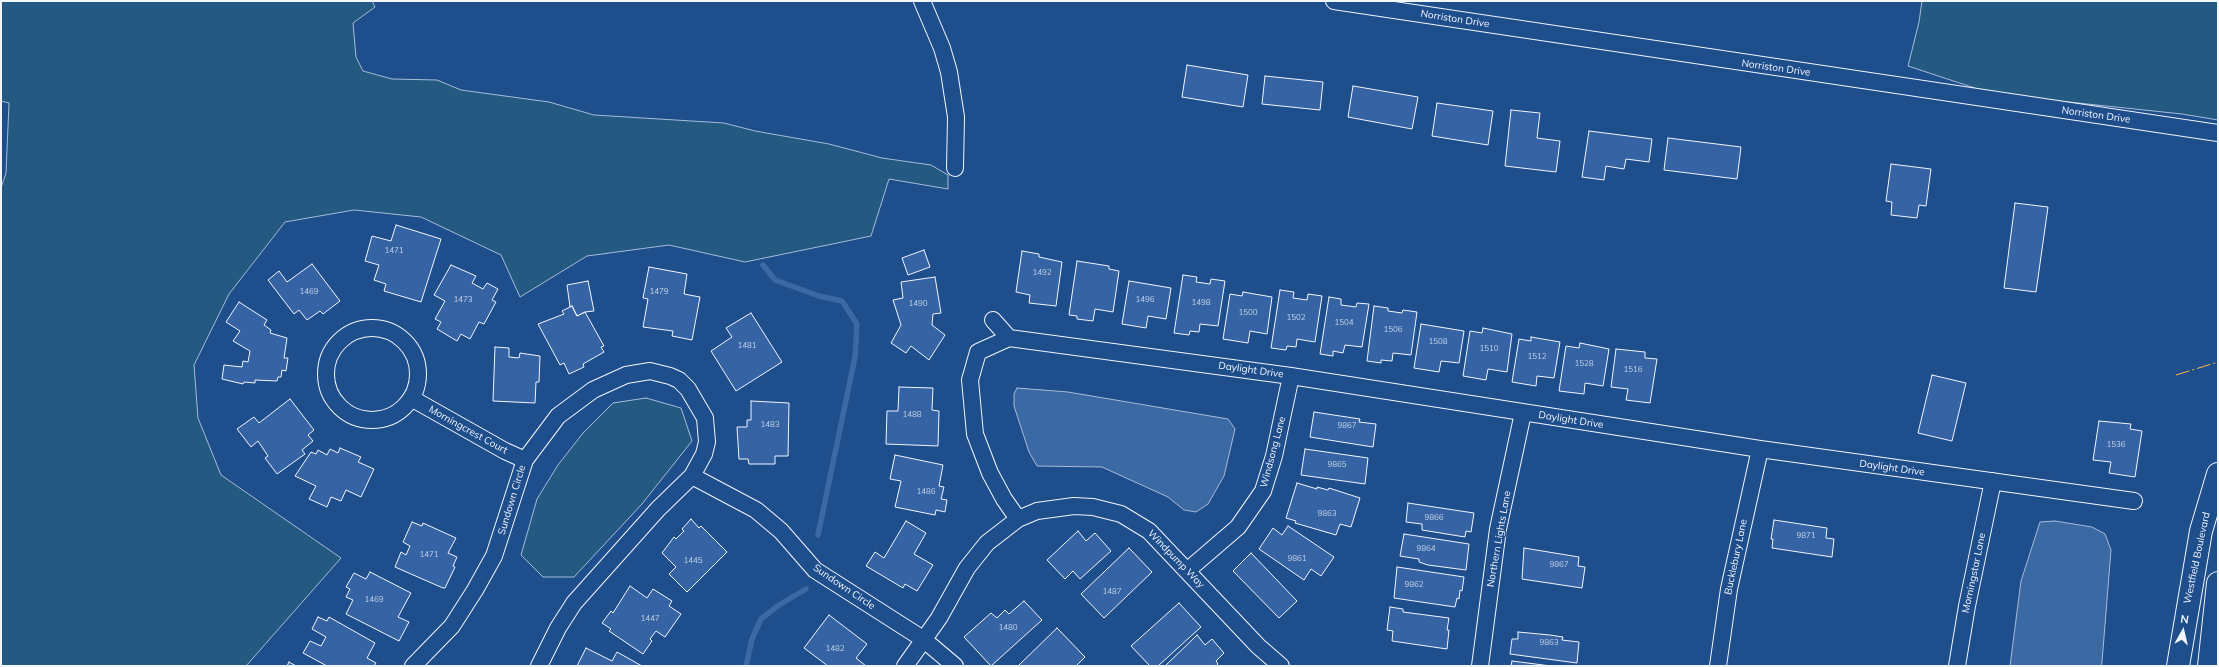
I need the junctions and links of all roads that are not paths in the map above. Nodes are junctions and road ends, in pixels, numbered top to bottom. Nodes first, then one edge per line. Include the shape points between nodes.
1 (922, 1) edge
2 (1334, 1) edge
3 (2218, 133) edge
4 (955, 168) dead end
5 (993, 320) dead end
6 (1009, 338) junction
7 (1291, 376) junction
8 (411, 398) junction
9 (1523, 413) junction
10 (1760, 449) junction
11 (524, 460) junction
12 (2218, 474) edge
13 (692, 476) junction
14 (1993, 481) junction
15 (2134, 502) dead end
16 (1018, 519) junction
17 (1188, 570) junction
18 (2218, 583) edge
19 (923, 639) junction
20 (413, 666) edge
21 (539, 666) edge
22 (905, 666) edge
23 (955, 666) edge
24 (1281, 666) edge
25 (1480, 666) edge
26 (1718, 666) edge
27 (1957, 666) edge
28 (2178, 666) edge
29 (2209, 666) edge

1 - 4 street via 942,48 954,95 957,139
2 - 3 street, Norriston Drive
5 - 6 street
6 - 7 street, Daylight Drive
6 - 16 street via 978,352 970,380 975,434 990,473
7 - 9 street, Daylight Drive
7 - 17 street, Windsong Lane via 1274,456 1263,491 1238,526
8 - 8 street via 417,386 418,371 415,358 398,336 385,330 362,329 342,338 334,347 328,358 325,380 332,398 345,413 357,419 383,419 404,408
8 - 11 street, Morningcrest Court
9 - 10 street, Daylight Drive
9 - 25 street, Northern Lights Lane via 1498,529
10 - 14 street, Daylight Drive
10 - 26 street, Bucklebury Lane via 1729,589
11 - 13 street, Sundown Circle via 558,416 572,404 610,381 650,371 679,380 695,397 705,418 707,442 704,454
11 - 20 street, Sundown Circle via 494,556 452,626
12 - 28 main road, Westfield Boulevard via 2201,531
13 - 19 street, Sundown Circle via 756,510 781,531 815,570
13 - 21 street, Sundown Circle via 658,509 574,603
14 - 15 street, Daylight Drive
14 - 27 street, Morningstar Lane
16 - 17 street, Windpump Way via 1037,511 1074,506 1121,514 1149,531
16 - 19 street, Windpump Way via 1002,529 977,553 939,618
17 - 24 street, Windpump Way via 1258,646
18 - 29 main road
19 - 22 street, Windpump Way
19 - 23 street, Sundown Circle

